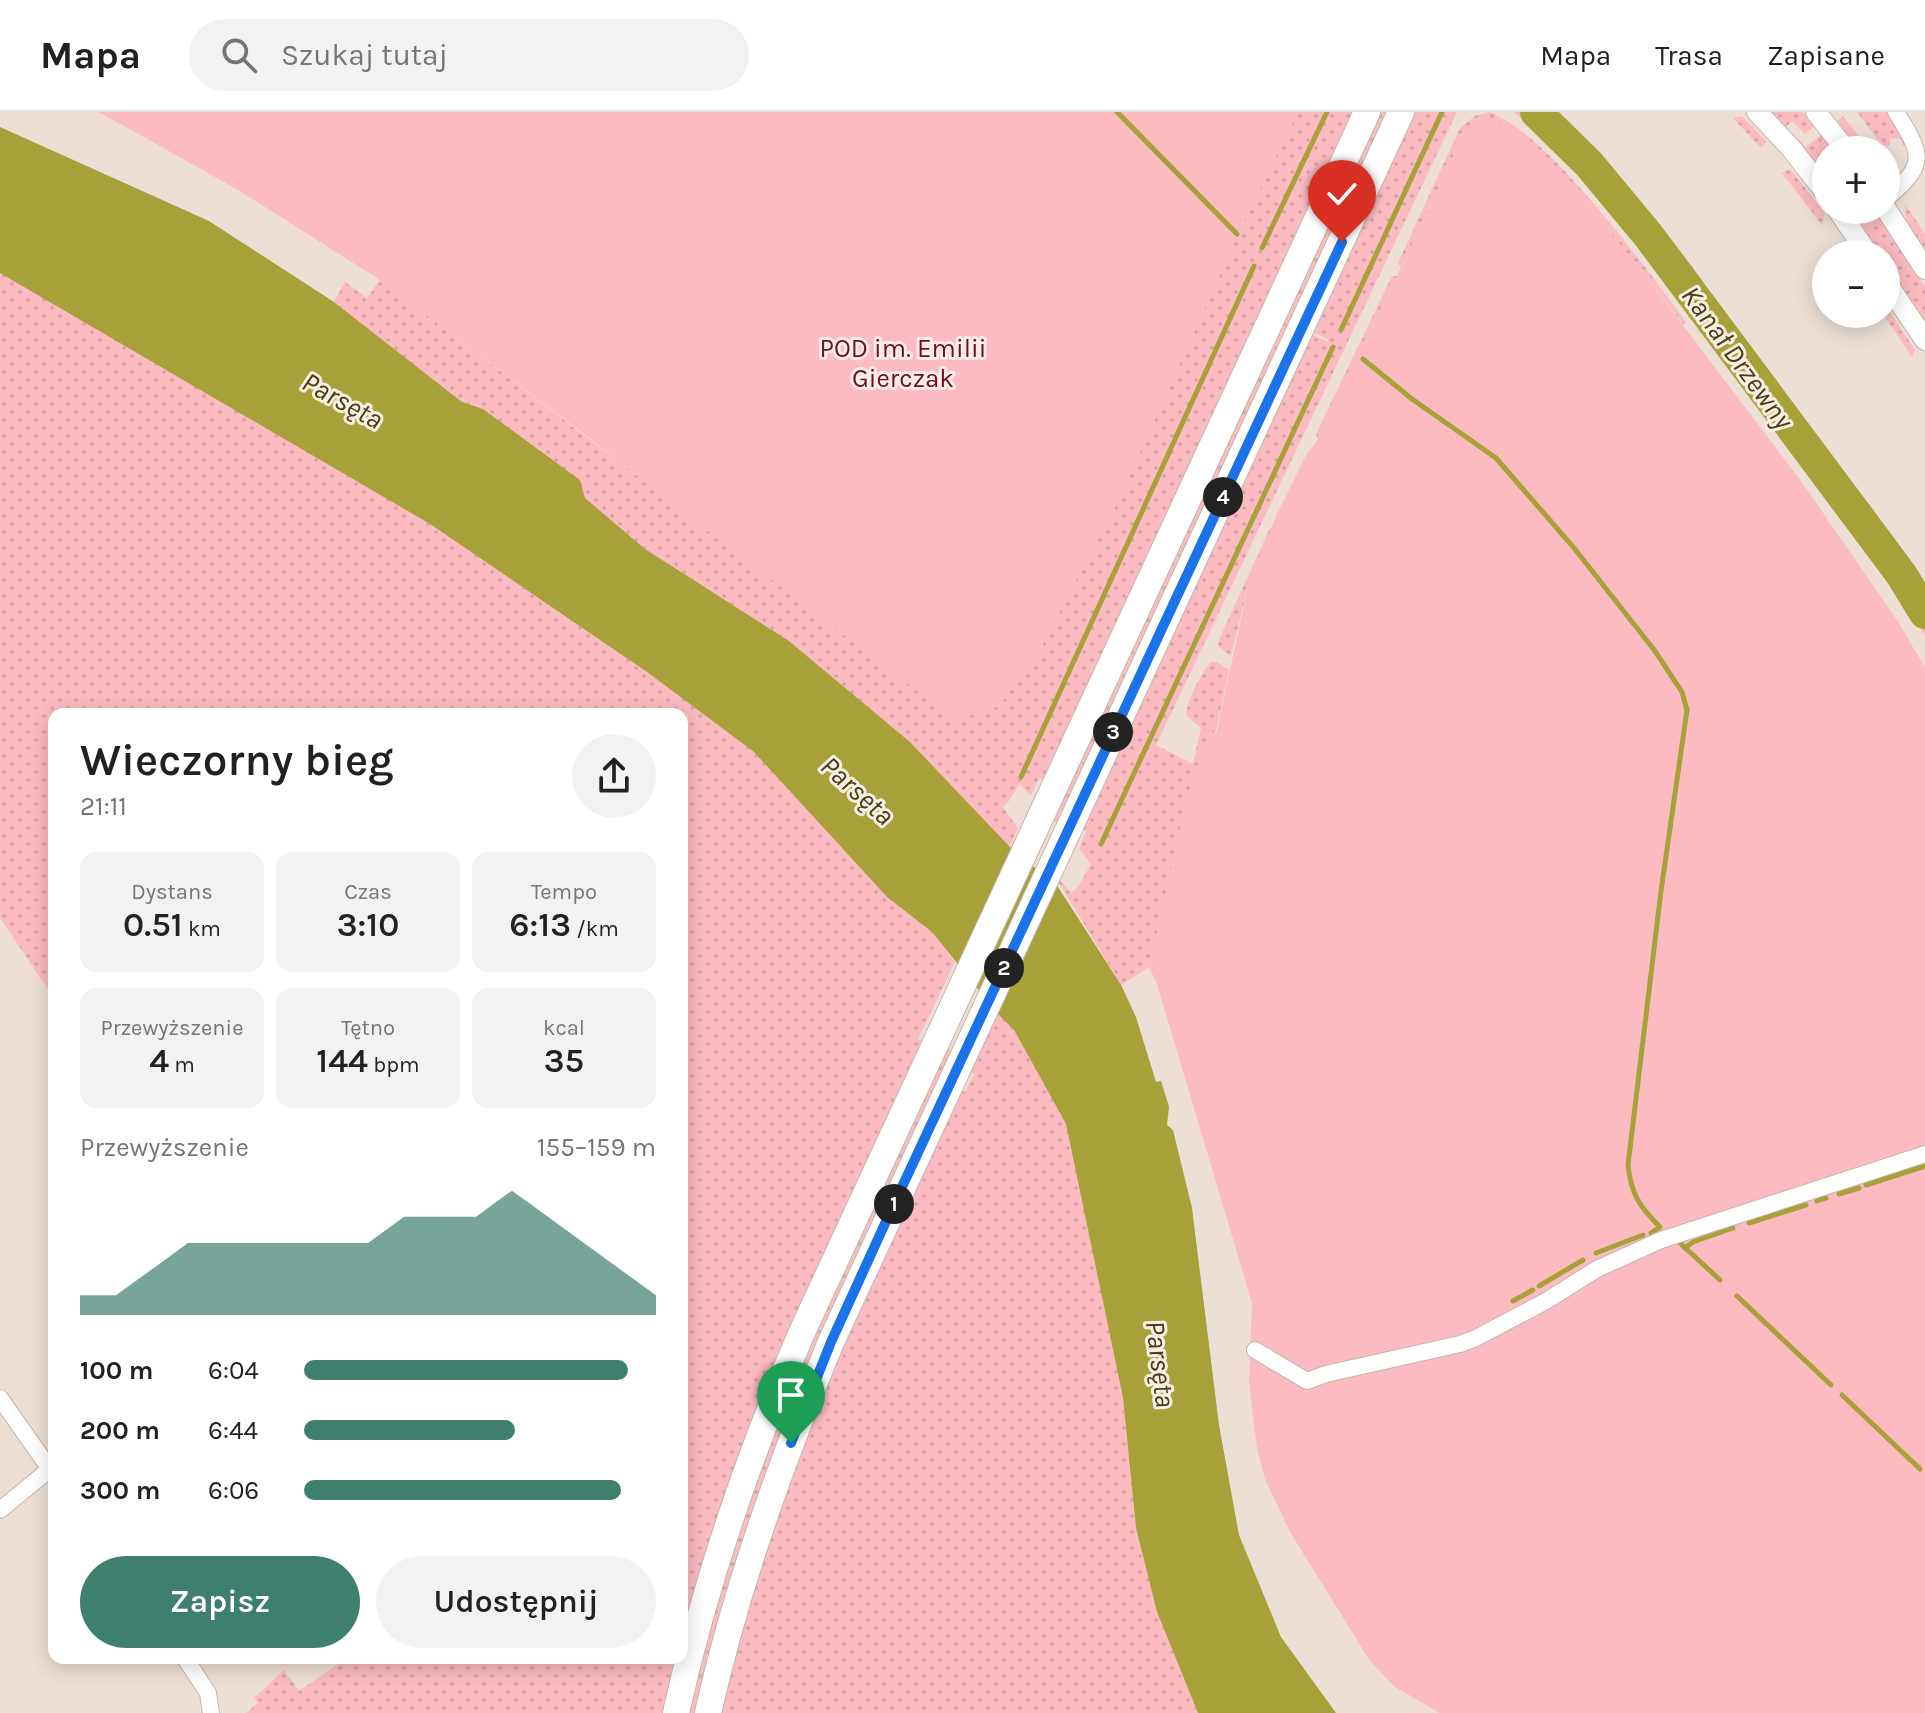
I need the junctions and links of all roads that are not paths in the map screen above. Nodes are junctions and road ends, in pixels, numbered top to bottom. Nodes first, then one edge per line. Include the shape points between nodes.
1 (1367, 112) edge
2 (1401, 112) edge
3 (1757, 112) edge
4 (1816, 112) edge
5 (1905, 115) edge
6 (1835, 136) edge
7 (1812, 174) edge
8 (1900, 188) edge
9 (1896, 224) edge
10 (1925, 269) edge
11 (1900, 303) edge
12 (1925, 340) edge
13 (1925, 1154) edge
14 (1255, 1350) dead end
15 (0, 1398) edge
16 (48, 1466) edge
17 (48, 1475) edge
18 (0, 1510) edge
19 (189, 1664) edge
20 (211, 1713) edge
21 (676, 1713) edge
22 (708, 1713) edge

1 - 21 main road via 826,1276 765,1421 709,1586
2 - 22 main road via 850,1299 791,1443 745,1576
3 - 7 street
4 - 6 street
5 - 8 street via 1923,150 1917,175
9 - 10 street
11 - 12 street
13 - 14 street via 1661,1240 1460,1344 1307,1381
15 - 16 street
17 - 18 street
19 - 20 street via 208,1693

